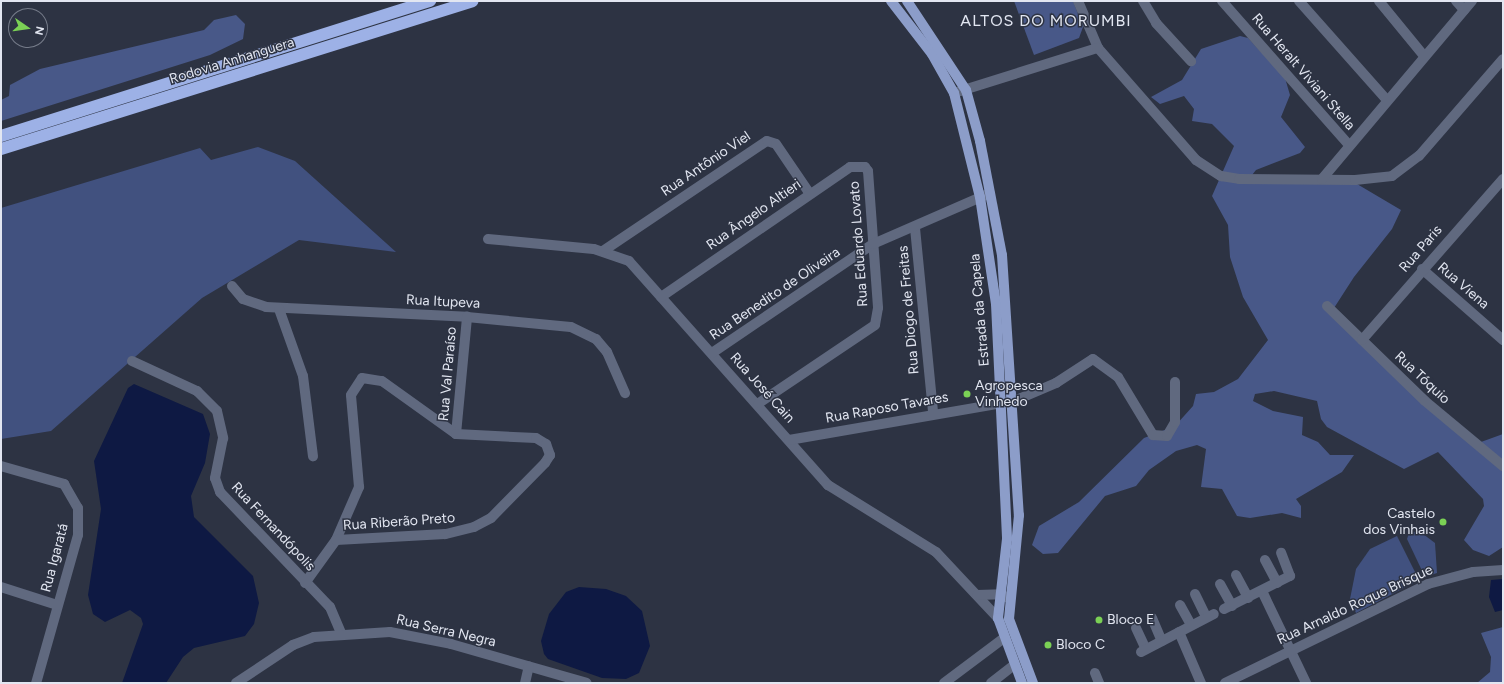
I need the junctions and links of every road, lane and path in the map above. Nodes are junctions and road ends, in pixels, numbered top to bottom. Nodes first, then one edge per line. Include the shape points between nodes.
1 (430, 1) edge
2 (472, 1) edge
3 (892, 1) edge
4 (907, 1) edge
5 (1078, 1) edge
6 (1144, 1) edge
7 (1222, 1) edge
8 (1299, 1) edge
9 (1379, 1) edge
10 (1456, 1) edge
11 (1472, 1) edge
12 (1464, 10) junction
13 (1098, 48) junction
14 (1424, 56) junction
15 (1503, 59) edge
16 (1191, 61) dead end
17 (966, 90) junction
18 (954, 93) junction
19 (1387, 100) junction
20 (1, 136) edge
21 (1348, 144) junction
22 (1, 149) edge
23 (865, 167) joint
24 (1322, 179) junction
25 (1503, 179) edge
26 (810, 194) junction
27 (985, 195) junction
28 (915, 228) junction
29 (488, 239) dead end
30 (874, 244) junction
31 (603, 251) junction
32 (1422, 269) junction
33 (232, 286) dead end
34 (661, 296) junction
35 (1327, 306) dead end
36 (279, 309) junction
37 (467, 317) junction
38 (1362, 340) junction
39 (1503, 340) edge
40 (712, 353) junction
41 (132, 361) dead end
42 (1175, 382) dead end
43 (625, 393) dead end
44 (1014, 401) junction
45 (999, 402) junction
46 (759, 404) junction
47 (933, 414) junction
48 (456, 434) junction
49 (789, 440) junction
50 (313, 456) dead end
51 (1, 466) edge
52 (1503, 466) edge
53 (336, 540) junction
54 (1280, 553) dead end
55 (1265, 560) dead end
56 (1503, 570) edge
57 (1236, 575) dead end
58 (306, 583) junction
59 (1277, 583) junction
60 (1220, 584) dead end
61 (1, 587) edge
62 (1262, 590) junction
63 (977, 594) junction
64 (1001, 594) junction
65 (1195, 594) dead end
66 (988, 595) junction
67 (1248, 598) junction
68 (1011, 602) junction
69 (983, 605) junction
70 (1180, 605) dead end
71 (57, 606) junction
72 (998, 618) junction
73 (1152, 618) dead end
74 (1191, 625) junction
75 (1136, 628) dead end
76 (1179, 632) junction
77 (341, 633) junction
78 (1004, 638) junction
79 (1162, 641) junction
80 (1289, 652) junction
81 (1014, 665) junction
82 (529, 666) junction
83 (1095, 673) dead end
84 (36, 683) edge
85 (236, 683) edge
86 (525, 683) edge
87 (587, 683) edge
88 (944, 683) edge
89 (991, 683) edge
90 (1022, 683) edge
91 (1033, 683) edge
92 (1100, 683) edge
93 (1201, 683) edge
94 (1225, 683) edge
95 (1306, 683) edge

1 - 20 highway, Rodovia Anhanguera
2 - 22 highway, Rodovia Anhanguera
3 - 18 main road, Estrada da Capela via 932,54
4 - 17 main road, Estrada da Capela
5 - 13 street
6 - 16 street via 1156,23
7 - 21 street, Rua Heralt Viviani Stella
8 - 19 street
9 - 14 street
10 - 12 street
11 - 12 street
12 - 14 street
13 - 17 street
13 - 24 street via 1209,170 1239,179
14 - 19 street
15 - 24 street via 1404,170 1382,180
17 - 18 street
17 - 27 main road, Estrada da Capela
18 - 27 main road, Estrada da Capela
19 - 21 street
21 - 24 street
23 - 26 street, Rua Ângelo Altieri via 850,167
23 - 30 street, Rua Eduardo Lovato via 868,171
25 - 32 street, Rua Paris
26 - 31 street, Rua Antônio Viel via 776,144 767,141
26 - 34 street, Rua Ângelo Altieri
27 - 28 street, Rua Benedito de Oliveira
27 - 44 main road, Estrada da Capela via 1002,255
27 - 45 main road, Estrada da Capela via 996,304
28 - 30 street, Rua Benedito de Oliveira
28 - 47 street, Rua Diogo de Freitas
29 - 31 street, Rua José Cain
30 - 40 street, Rua Benedito de Oliveira
30 - 46 street, Rua Eduardo Lovato via 878,308 874,325
31 - 34 street, Rua José Cain via 629,261
32 - 38 street, Rua Paris
32 - 39 street, Rua Viena
33 - 36 street, Rua Itupeva via 251,304
34 - 40 street, Rua José Cain
35 - 38 street, Rua Tóquio
36 - 37 street, Rua Itupeva
36 - 50 street via 302,376
37 - 43 street, Rua Itupeva via 585,332 607,352
37 - 48 street, Rua Val Paraíso
38 - 52 street, Rua Tóquio via 1425,401
40 - 46 street, Rua José Cain
41 - 58 street, Rua Fernandópolis via 196,391 217,411 223,438 215,478 220,492
42 - 44 street, Rua Raposo Tavares via 1175,422 1171,434 1159,437 1148,429 1118,376 1093,359 1056,383
44 - 45 street, Rua Raposo Tavares
44 - 68 main road, Estrada da Capela via 1019,529
45 - 47 street, Rua Raposo Tavares
45 - 64 main road, Estrada da Capela via 1007,539
46 - 49 street, Rua José Cain
47 - 49 street, Rua Raposo Tavares
48 - 53 street, Rua Riberão Preto via 375,378 362,378 355,383 351,394 359,487
48 - 53 street, Rua Riberão Preto via 536,438 546,444 550,455 491,518 465,531
49 - 63 street, Rua José Cain via 828,485 936,552
51 - 71 street, Rua Igaratá via 51,478 64,484 73,494 78,508 78,535
53 - 58 street, Rua Riberão Preto
54 - 59 street via 1290,576
55 - 59 street
56 - 80 street, Rua Arnaldo Roque Brisque via 1473,572 1428,584
57 - 67 street
58 - 77 street, Rua Fernandópolis via 330,607
59 - 62 street
60 - 67 street via 1228,607
61 - 71 street
62 - 67 street
62 - 80 street
63 - 66 street
63 - 69 street, Rua José Cain
64 - 66 street
64 - 68 street
64 - 72 main road, Estrada da Capela
65 - 74 street via 1210,615
66 - 69 street
68 - 91 main road, Estrada da Capela via 1011,628
69 - 72 street
70 - 74 street
71 - 84 street, Rua Igaratá
72 - 78 main road, Estrada da Capela
73 - 79 street
74 - 76 street
75 - 79 street via 1144,650
76 - 79 street
76 - 93 street
77 - 82 street, Rua Serra Negra via 405,634
77 - 85 street, Rua Serra Negra via 293,645
78 - 81 main road, Estrada da Capela
78 - 88 street
80 - 94 street, Rua Arnaldo Roque Brisque
80 - 95 street
81 - 89 street
81 - 90 main road, Estrada da Capela
82 - 86 street
82 - 87 street, Rua Serra Negra
83 - 92 street

